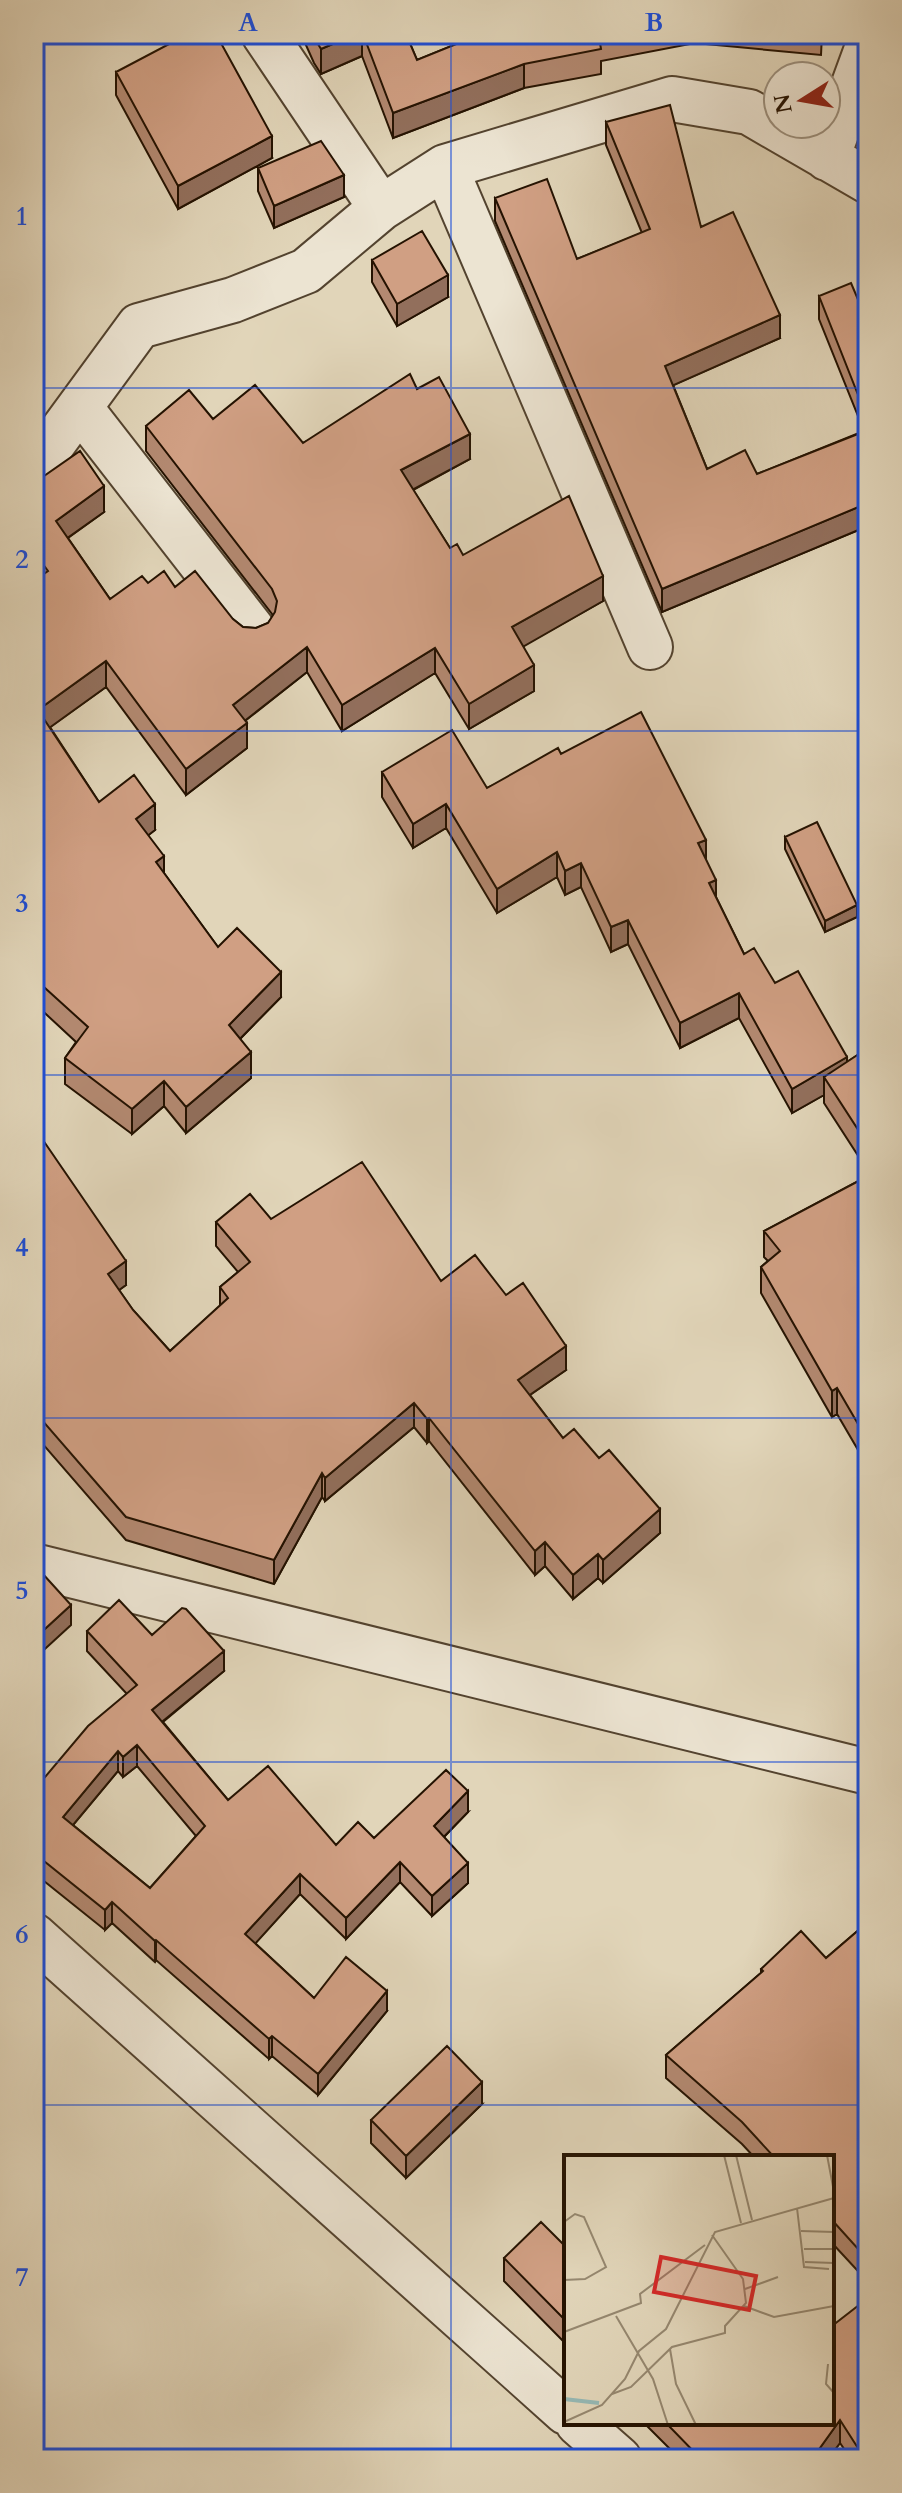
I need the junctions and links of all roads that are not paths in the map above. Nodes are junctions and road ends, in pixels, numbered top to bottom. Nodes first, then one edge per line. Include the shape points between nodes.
1 (264, 34) edge
2 (868, 46) edge
3 (827, 158) junction
4 (445, 167) junction
5 (868, 181) edge
6 (381, 208) junction
7 (81, 409) junction
8 (34, 465) edge
9 (252, 629) edge
10 (650, 647) dead end
11 (34, 1566) edge
12 (868, 1772) edge
13 (34, 1936) edge
14 (564, 2410) edge
15 (580, 2425) edge
16 (619, 2459) edge

1 - 6 street
2 - 3 street
3 - 4 street via 749,112 672,99
3 - 5 street
4 - 6 street
4 - 10 street
6 - 7 street via 306,271 233,300 139,326
7 - 8 street
7 - 9 street
11 - 12 street
13 - 14 street
15 - 16 street

